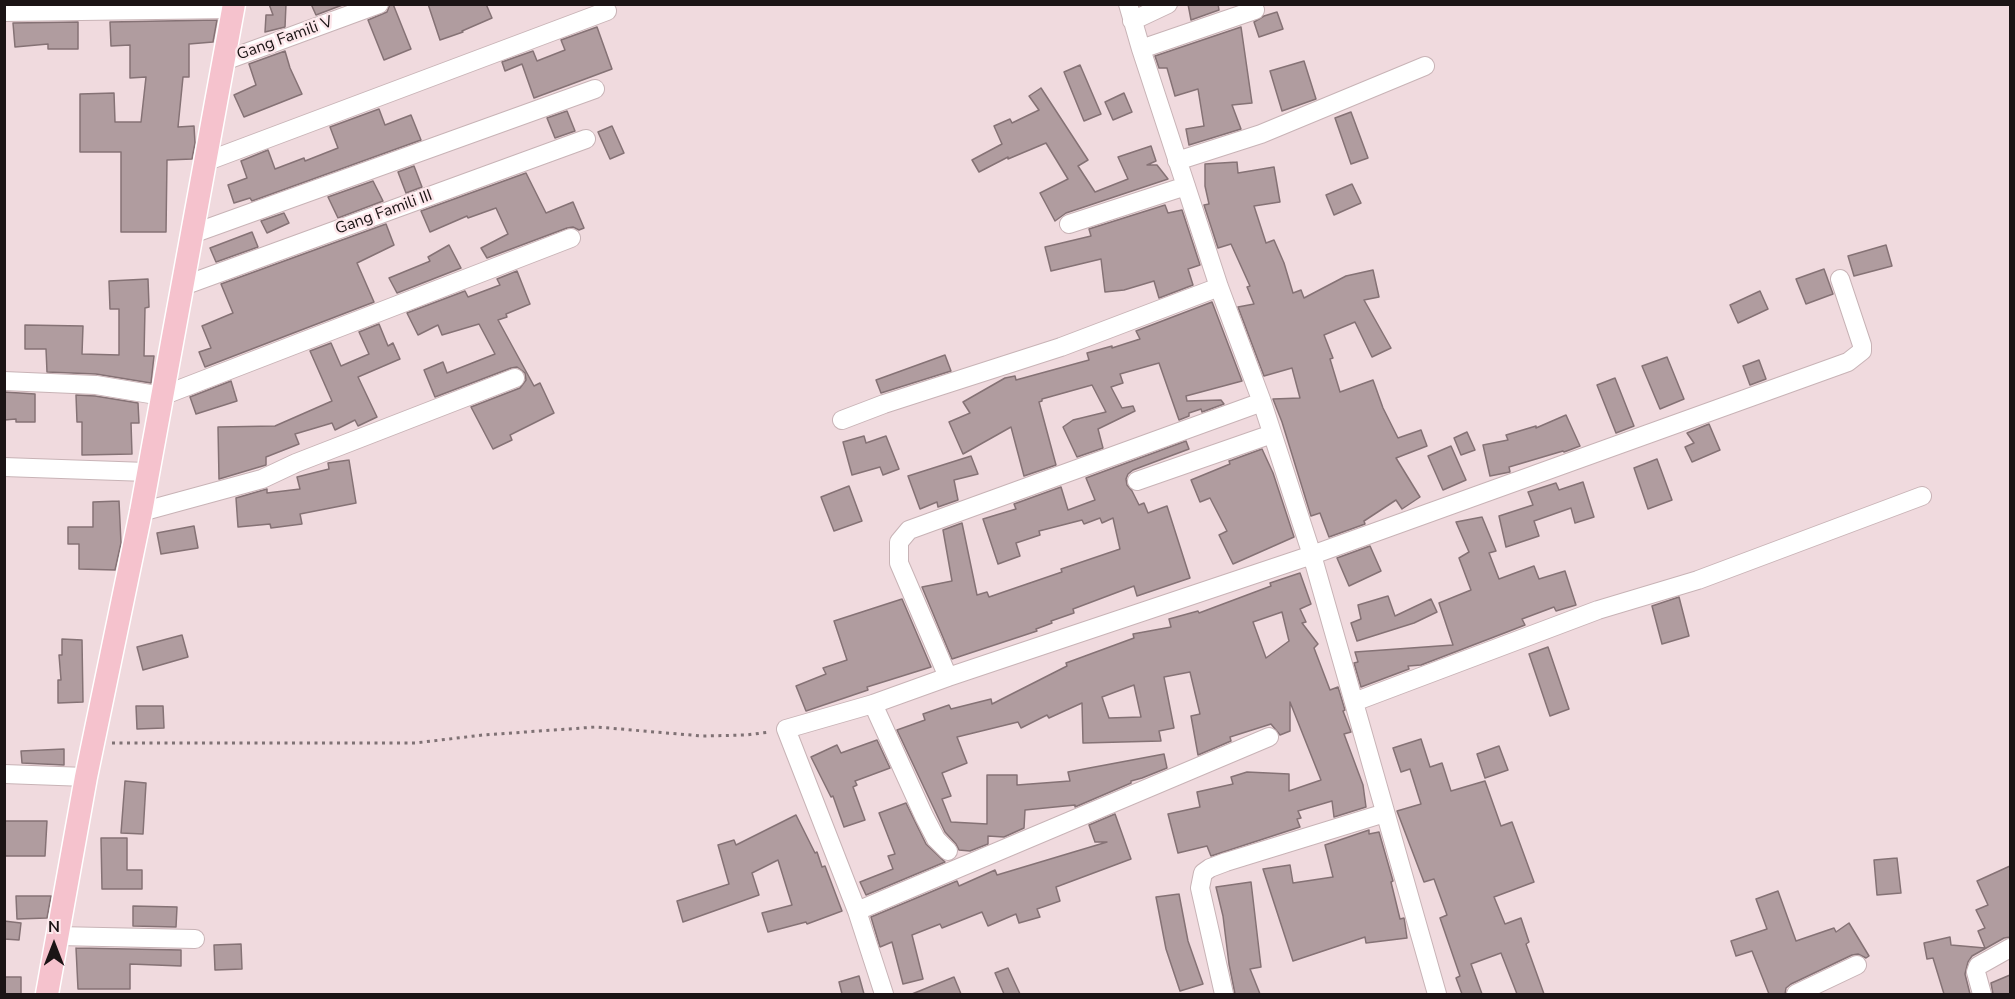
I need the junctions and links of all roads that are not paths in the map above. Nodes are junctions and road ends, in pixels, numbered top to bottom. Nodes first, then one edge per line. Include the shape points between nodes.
1 (379, 4) edge
2 (1168, 4) edge
3 (234, 7) edge
4 (1255, 10) dead end
5 (607, 11) dead end
6 (4, 12) edge
7 (1130, 13) edge
8 (1141, 49) junction
9 (224, 61) junction
10 (1425, 66) dead end
11 (596, 89) dead end
12 (586, 139) dead end
13 (1177, 161) junction
14 (206, 162) junction
15 (1186, 186) junction
16 (1069, 224) dead end
17 (192, 234) junction
18 (571, 238) dead end
19 (1840, 279) dead end
20 (183, 286) junction
21 (1219, 287) junction
22 (515, 378) dead end
23 (4, 381) edge
24 (162, 396) junction
25 (1262, 402) junction
26 (843, 420) dead end
27 (1272, 434) junction
28 (4, 467) edge
29 (147, 472) junction
30 (1137, 481) dead end
31 (1922, 496) dead end
32 (141, 512) junction
33 (1312, 555) junction
34 (948, 677) junction
35 (1354, 702) junction
36 (873, 704) junction
37 (1269, 737) dead end
38 (4, 774) edge
39 (86, 777) junction
40 (1385, 813) junction
41 (948, 850) dead end
42 (857, 911) junction
43 (57, 936) junction
44 (195, 939) dead end
45 (2010, 948) edge
46 (1857, 965) dead end
47 (47, 994) edge
48 (884, 994) edge
49 (1224, 994) edge
50 (1437, 994) edge
51 (1796, 994) edge
52 (1982, 994) edge

1 - 9 street, Gang Famili V
2 - 7 street
3 - 6 street
3 - 9 main road
4 - 8 street
5 - 14 street
7 - 8 street
8 - 13 street
9 - 14 main road
10 - 13 street via 1261,134
11 - 17 street
12 - 20 street, Gang Famili III
13 - 15 street
14 - 17 main road
15 - 16 street
15 - 21 street
17 - 20 main road
18 - 24 street
19 - 33 street via 1863,345 1862,351 1848,362
20 - 24 main road
21 - 25 street
21 - 26 street via 1061,347
22 - 32 street via 262,479
23 - 24 street via 96,385
24 - 29 main road
25 - 27 street
25 - 34 street via 909,530 899,542 899,563
27 - 30 street
27 - 33 street
28 - 29 street
29 - 32 main road
31 - 35 street via 1698,580 1598,610
32 - 39 main road
33 - 34 street
33 - 35 street
34 - 36 street
35 - 40 street
36 - 41 street via 924,816 936,839
36 - 42 street via 786,729
37 - 42 street
38 - 39 street
39 - 43 main road
40 - 49 street via 1226,862 1203,873 1200,888
40 - 50 street
42 - 48 street
43 - 44 street
43 - 47 main road
45 - 52 street via 1978,966
46 - 51 street

